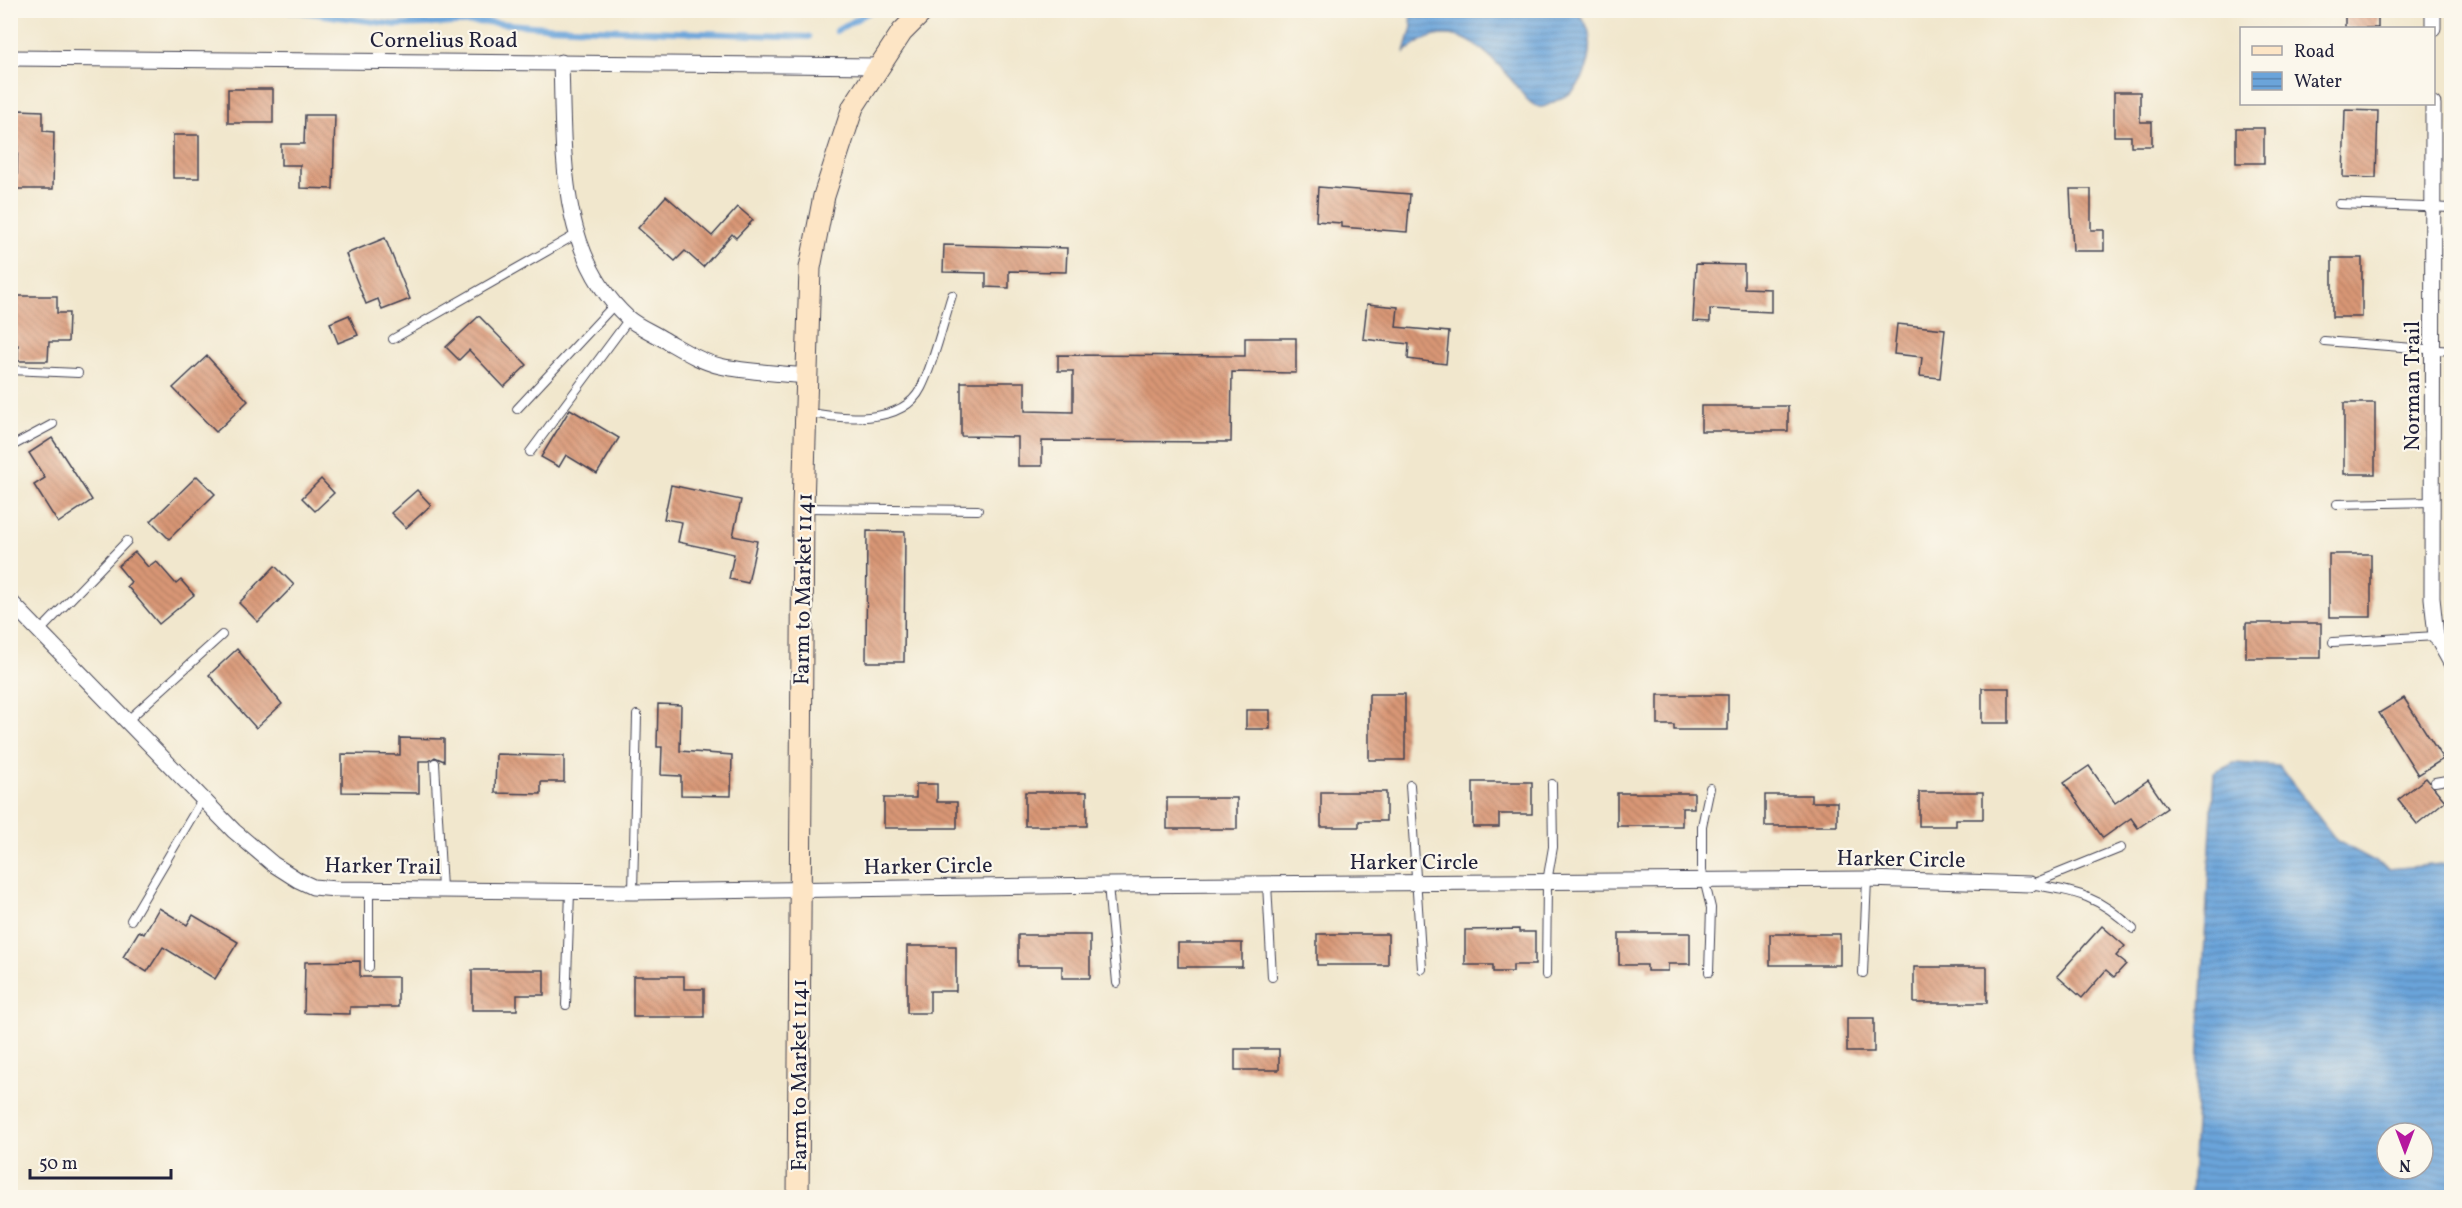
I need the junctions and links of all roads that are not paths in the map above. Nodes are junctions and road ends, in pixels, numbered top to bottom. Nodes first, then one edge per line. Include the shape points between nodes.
1 (924, 10) edge
2 (2433, 10) edge
3 (2433, 27) edge
4 (10, 58) edge
5 (561, 62) junction
6 (877, 66) junction
7 (2433, 105) edge
8 (2339, 204) dead end
9 (2433, 208) junction
10 (2451, 208) edge
11 (577, 234) junction
12 (952, 295) dead end
13 (615, 304) junction
14 (629, 319) junction
15 (393, 339) dead end
16 (2324, 341) dead end
17 (2434, 350) junction
18 (2451, 351) edge
19 (10, 370) edge
20 (78, 373) dead end
21 (806, 376) junction
22 (517, 409) dead end
23 (805, 412) junction
24 (53, 424) dead end
25 (10, 447) edge
26 (530, 452) dead end
27 (2433, 502) junction
28 (2337, 504) dead end
29 (803, 508) junction
30 (978, 510) dead end
31 (127, 541) dead end
32 (13, 609) edge
33 (40, 631) junction
34 (222, 635) dead end
35 (2436, 636) junction
36 (2333, 642) dead end
37 (2451, 665) edge
38 (637, 716) dead end
39 (127, 721) junction
40 (435, 763) dead end
41 (2451, 779) edge
42 (2434, 782) dead end
43 (1552, 784) dead end
44 (1410, 785) dead end
45 (1710, 788) dead end
46 (203, 798) junction
47 (2121, 848) dead end
48 (1867, 879) junction
49 (1704, 881) junction
50 (1547, 882) junction
51 (1415, 883) junction
52 (1267, 884) junction
53 (2030, 884) junction
54 (1108, 885) junction
55 (369, 887) junction
56 (442, 889) junction
57 (798, 889) junction
58 (570, 892) junction
59 (633, 892) junction
60 (131, 920) dead end
61 (2133, 928) dead end
62 (369, 967) dead end
63 (1422, 969) dead end
64 (1709, 972) dead end
65 (1863, 973) dead end
66 (1546, 975) dead end
67 (1272, 977) dead end
68 (1117, 983) dead end
69 (567, 1005) dead end
70 (798, 1197) edge

1 - 6 street, Farm to Market 1141
2 - 3 street
4 - 5 street, Cornelius Road
5 - 6 street, Cornelius Road
5 - 11 street via 564,156
6 - 21 street, Farm to Market 1141 via 853,106 824,196 810,268
7 - 9 street, Norman Trail
8 - 9 lane
9 - 10 lane
9 - 17 street, Norman Trail
11 - 13 street via 579,247 596,280
11 - 15 lane
12 - 23 lane via 921,390 899,409 875,416 838,418
13 - 14 street
13 - 22 lane
14 - 21 street via 719,366
14 - 26 lane
16 - 17 lane
17 - 18 lane
17 - 27 street, Norman Trail
19 - 20 lane
21 - 23 street, Farm to Market 1141
23 - 29 street, Farm to Market 1141
24 - 25 lane
27 - 28 lane
27 - 35 street, Norman Trail via 2432,598
29 - 30 lane
29 - 57 street, Farm to Market 1141
31 - 33 lane
32 - 33 street, Harker Trail
33 - 39 street, Harker Trail
34 - 39 lane
35 - 36 lane
35 - 37 street, Norman Trail
38 - 59 lane
39 - 46 street, Harker Trail
40 - 56 lane
41 - 42 lane
43 - 50 lane via 1553,847
44 - 51 lane
45 - 49 lane via 1702,826
46 - 55 street, Harker Trail via 234,831 298,880 325,888
46 - 60 lane
47 - 53 lane
48 - 49 street, Harker Circle
48 - 53 street, Harker Circle
48 - 65 lane
49 - 50 street, Harker Circle
49 - 64 lane via 1711,908
50 - 51 street, Harker Circle
50 - 66 lane
51 - 52 street, Harker Circle
51 - 63 lane
52 - 54 street, Harker Circle
52 - 67 lane
53 - 61 lane via 2100,901
54 - 57 street, Harker Circle
54 - 68 lane
55 - 56 street, Harker Trail
55 - 62 lane
56 - 58 street, Harker Trail
57 - 59 street, Harker Trail
57 - 70 street, Farm to Market 1141
58 - 59 street, Harker Trail
58 - 69 lane

